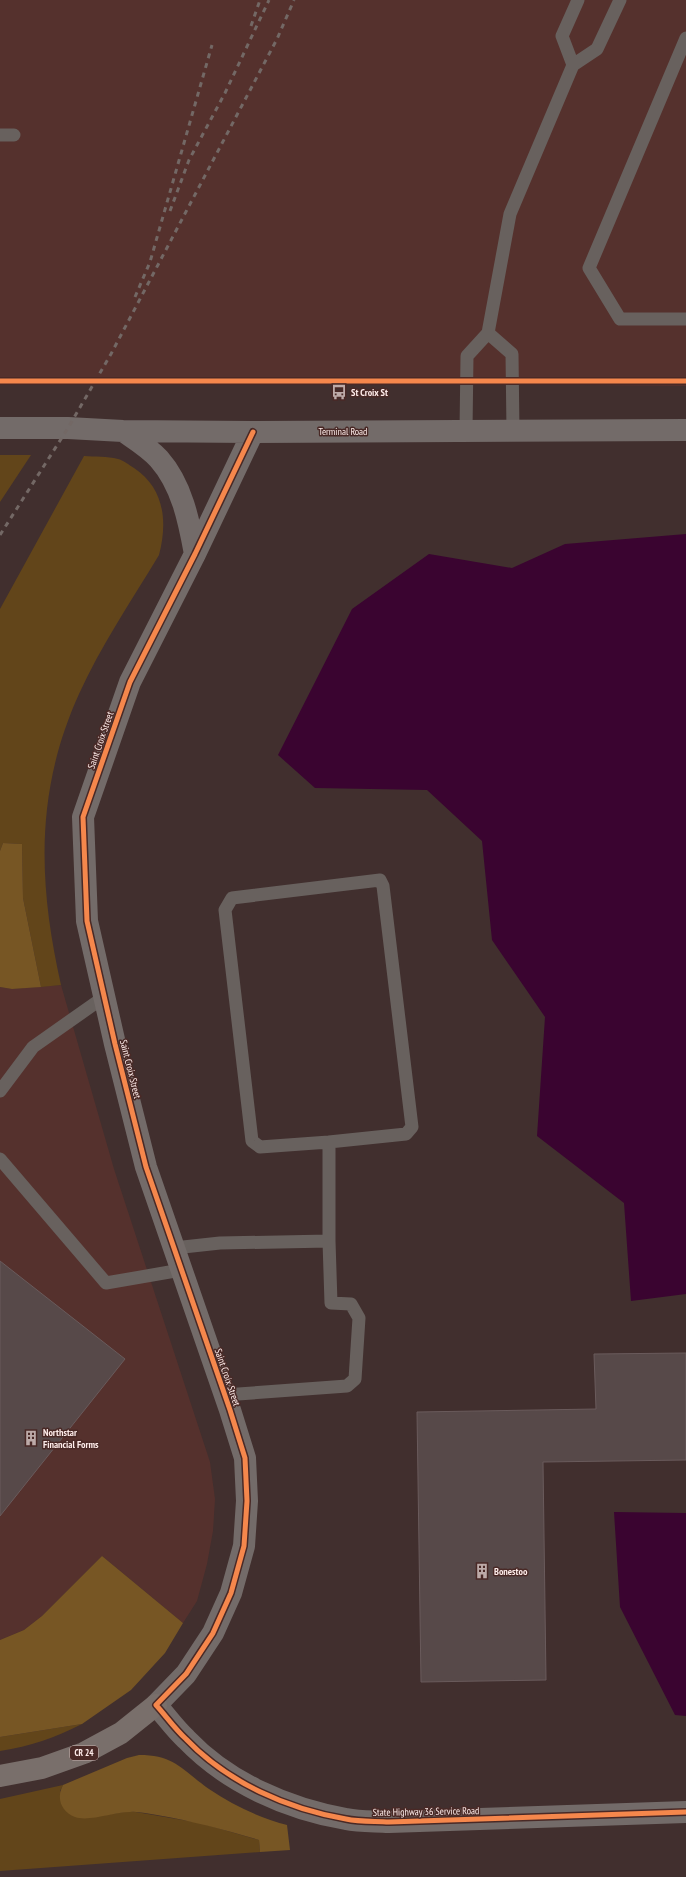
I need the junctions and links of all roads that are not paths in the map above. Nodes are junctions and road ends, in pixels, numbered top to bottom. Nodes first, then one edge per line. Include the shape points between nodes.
1 (578, 0) edge
2 (620, 0) edge
3 (686, 38) edge
4 (574, 65) junction
5 (0, 135) edge
6 (14, 135) dead end
7 (686, 319) edge
8 (488, 333) junction
9 (0, 428) edge
10 (686, 430) edge
11 (123, 431) junction
12 (466, 431) junction
13 (513, 431) junction
14 (253, 432) junction
15 (195, 554) junction
16 (104, 997) junction
17 (0, 1091) edge
18 (329, 1142) junction
19 (0, 1159) edge
20 (329, 1241) junction
21 (174, 1248) junction
22 (181, 1270) junction
23 (224, 1395) junction
24 (156, 1705) junction
25 (0, 1776) edge
26 (686, 1812) edge

1 - 4 lane via 562,36
2 - 4 lane via 597,49
3 - 7 lane via 589,268 620,319
4 - 8 lane via 510,214
5 - 6 lane
8 - 12 lane via 467,356
8 - 13 lane via 512,354
9 - 11 street, Terminal Road
10 - 13 street, Terminal Road
11 - 14 street, Terminal Road
11 - 15 street via 160,460 172,480 182,499 190,524
12 - 13 street, Terminal Road
12 - 14 street, Terminal Road
14 - 15 street, Saint Croix Street / CR 24
15 - 16 street, Saint Croix Street / CR 24 via 130,682 83,817 87,921
16 - 17 lane via 33,1047
16 - 21 street, Saint Croix Street / CR 24 via 146,1167
18 - 18 lane via 260,1147 252,1141 225,910 232,898 380,880 383,886 412,1127 406,1134
18 - 20 lane
19 - 22 lane via 106,1283
20 - 21 lane via 220,1243
20 - 23 lane via 331,1303 351,1304 359,1318 355,1379 348,1386
21 - 22 street, Saint Croix Street / CR 24
22 - 23 street, Saint Croix Street / CR 24
23 - 24 street, Saint Croix Street / CR 24 via 245,1458 248,1501 244,1546 232,1593 213,1633 186,1674
24 - 25 highway, CR 24 via 121,1733 84,1753 42,1768
24 - 26 street, State Highway 36 Service Road via 187,1740 214,1763 259,1792 303,1809 348,1820 389,1822

